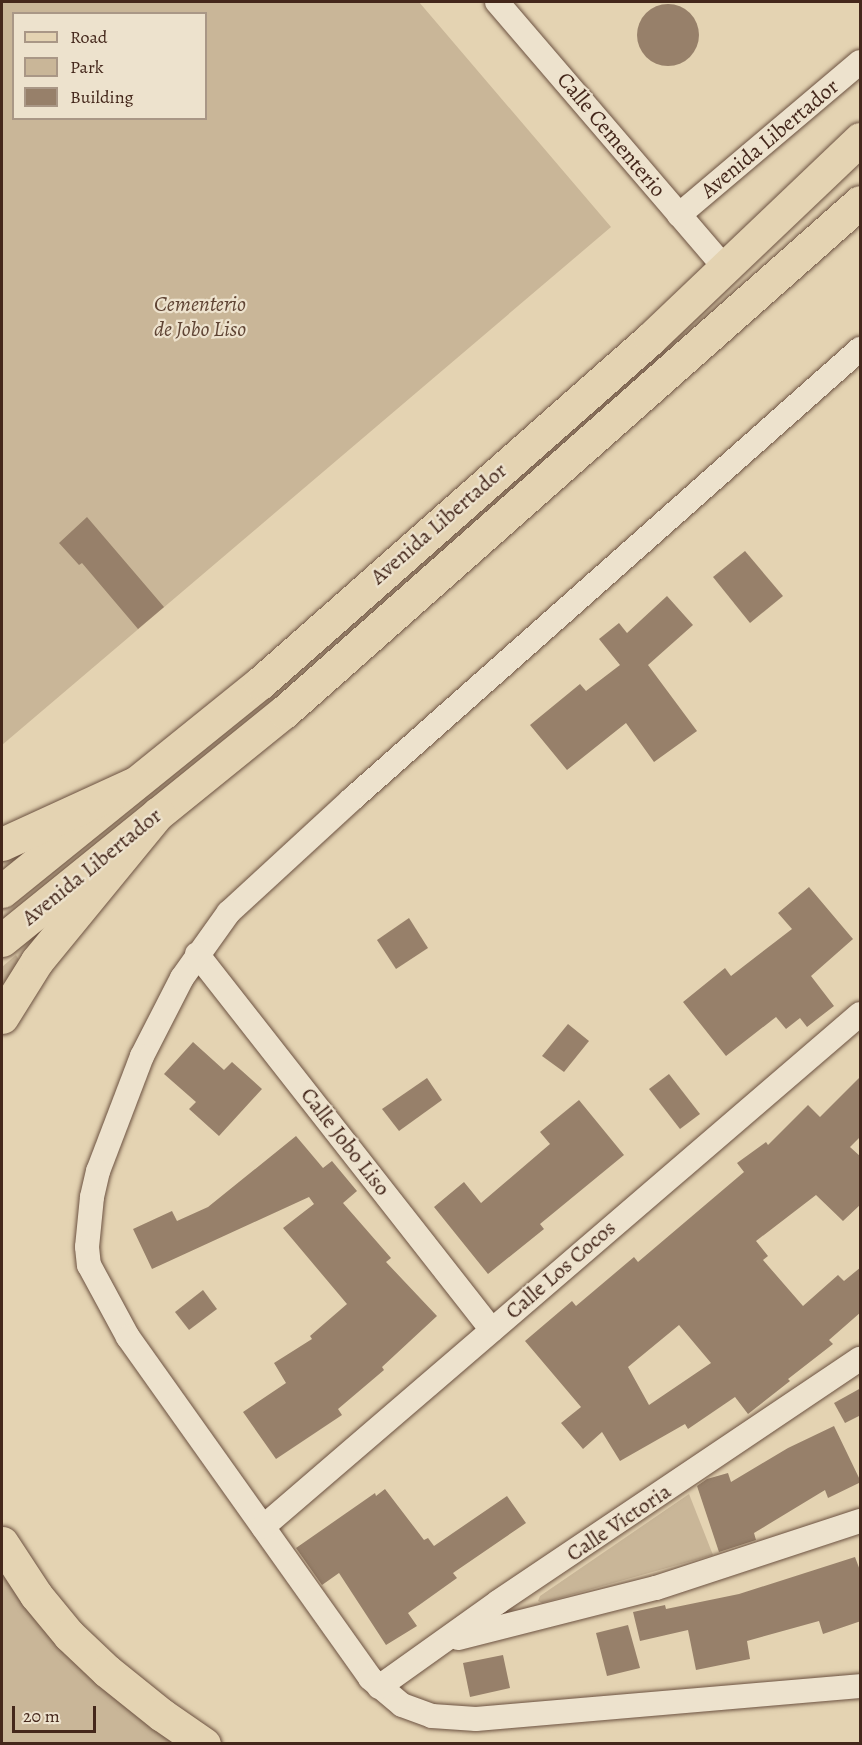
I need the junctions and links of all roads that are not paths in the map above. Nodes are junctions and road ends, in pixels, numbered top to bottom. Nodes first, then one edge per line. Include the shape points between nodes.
1 (497, 2) edge
2 (861, 62) edge
3 (861, 139) edge
4 (861, 202) edge
5 (679, 215) junction
6 (724, 268) junction
7 (861, 348) edge
8 (135, 783) junction
9 (158, 813) junction
10 (2, 844) edge
11 (2, 891) edge
12 (2, 940) edge
13 (197, 954) junction
14 (861, 1014) edge
15 (2, 1017) edge
16 (492, 1330) junction
17 (861, 1359) edge
18 (861, 1521) edge
19 (263, 1527) junction
20 (2, 1544) edge
21 (444, 1641) junction
22 (861, 1686) edge
23 (379, 1687) junction
24 (204, 1743) edge

1 - 5 street, Calle Cementerio
2 - 5 street, Avenida Libertador
3 - 6 main road, Avenida Libertador
4 - 9 main road, Avenida Libertador via 284,712
5 - 6 street, Calle Cementerio
6 - 8 main road, Avenida Libertador via 642,346 281,664
7 - 13 street via 351,800 229,912
8 - 10 main road
8 - 11 main road, Avenida Libertador
9 - 12 main road, Avenida Libertador
9 - 15 main road via 37,962
13 - 16 street, Calle Jobo Liso
13 - 19 street via 162,1014 113,1128 92,1197 87,1247 93,1274 128,1337
14 - 16 street, Calle Los Cocos
16 - 19 street, Calle Los Cocos
17 - 21 street, Calle Victoria
18 - 21 street via 656,1588
19 - 23 street
20 - 24 main road via 69,1635 135,1693
21 - 23 street, Calle Victoria
22 - 23 street via 476,1719 432,1716 402,1705

